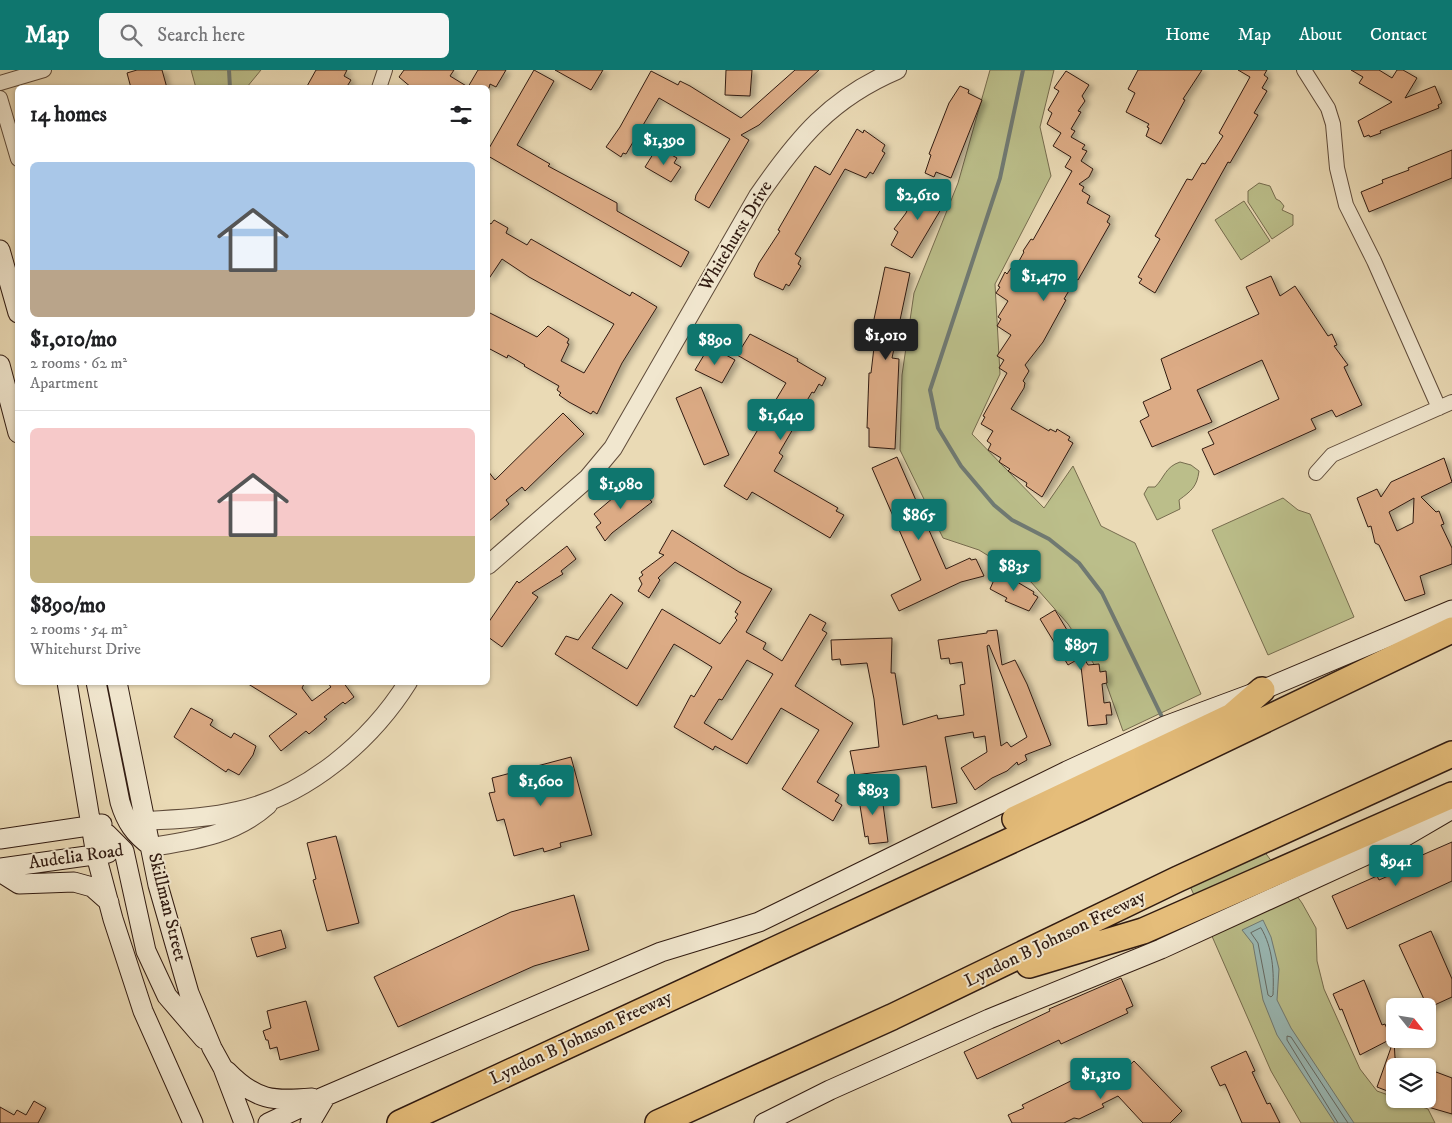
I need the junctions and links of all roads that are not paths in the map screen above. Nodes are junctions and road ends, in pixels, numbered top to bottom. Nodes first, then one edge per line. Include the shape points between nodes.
1 (44, 70) edge
2 (385, 70) edge
3 (897, 70) edge
4 (1304, 70) edge
5 (0, 83) edge
6 (380, 85) edge
7 (0, 98) edge
8 (15, 149) edge
9 (0, 250) edge
10 (15, 302) edge
11 (0, 365) edge
12 (1446, 405) edge
13 (15, 422) edge
14 (1316, 473) dead end
15 (490, 563) edge
16 (1452, 610) edge
17 (1452, 630) edge
18 (68, 685) edge
19 (97, 685) edge
20 (118, 685) edge
21 (406, 685) edge
22 (1262, 690) junction
23 (1452, 754) edge
24 (1452, 795) edge
25 (275, 798) junction
26 (1452, 809) edge
27 (126, 820) junction
28 (146, 821) junction
29 (91, 825) junction
30 (0, 840) edge
31 (152, 847) junction
32 (124, 851) junction
33 (96, 855) junction
34 (0, 868) edge
35 (0, 872) edge
36 (930, 876) junction
37 (109, 902) junction
38 (955, 987) junction
39 (212, 1048) junction
40 (223, 1068) junction
41 (324, 1097) junction
42 (193, 1123) edge
43 (244, 1123) edge
44 (268, 1123) edge
45 (310, 1123) edge
46 (400, 1123) edge
47 (658, 1123) edge
48 (764, 1123) edge

1 - 5 street
2 - 6 street
3 - 15 street, Whitehurst Drive via 852,93 813,124 782,161 758,196 613,448 588,478
4 - 12 street via 1328,108 1333,124 1337,168 1346,206
7 - 8 street
9 - 10 main road
11 - 13 main road
12 - 14 street via 1332,455
16 - 22 main road
17 - 36 highway, Lyndon B Johnson Freeway
18 - 29 main road
19 - 27 main road
20 - 28 main road, Skillman Street
21 - 25 street via 372,729 342,756 314,777
22 - 36 highway via 1232,716 1098,778 955,850
22 - 41 main road via 1165,726 1067,771 759,922 661,952
23 - 38 highway, Lyndon B Johnson Freeway via 1178,879
24 - 38 highway via 1143,931
25 - 28 street via 239,811
25 - 31 street via 252,819 228,831
26 - 48 main road via 1399,840 1196,932 998,1015
27 - 28 main road, Audelia Road
27 - 29 main road, Audelia Road
27 - 31 main road
28 - 31 main road, Skillman Street
29 - 30 main road, Audelia Road
29 - 32 main road via 107,834
29 - 33 main road
31 - 32 main road, Audelia Road
31 - 39 main road, Skillman Street via 158,885 189,992
32 - 33 main road, Audelia Road
32 - 39 main road via 146,951 168,996
33 - 34 main road, Audelia Road
33 - 37 main road
35 - 37 main road via 19,884 74,882 92,888
36 - 46 highway, Lyndon B Johnson Freeway
37 - 42 main road via 143,1011
38 - 47 highway, Lyndon B Johnson Freeway
39 - 40 main road, Skillman Street
40 - 41 main road via 240,1085 268,1099
40 - 43 main road, Skillman Street
41 - 44 main road
41 - 45 main road

